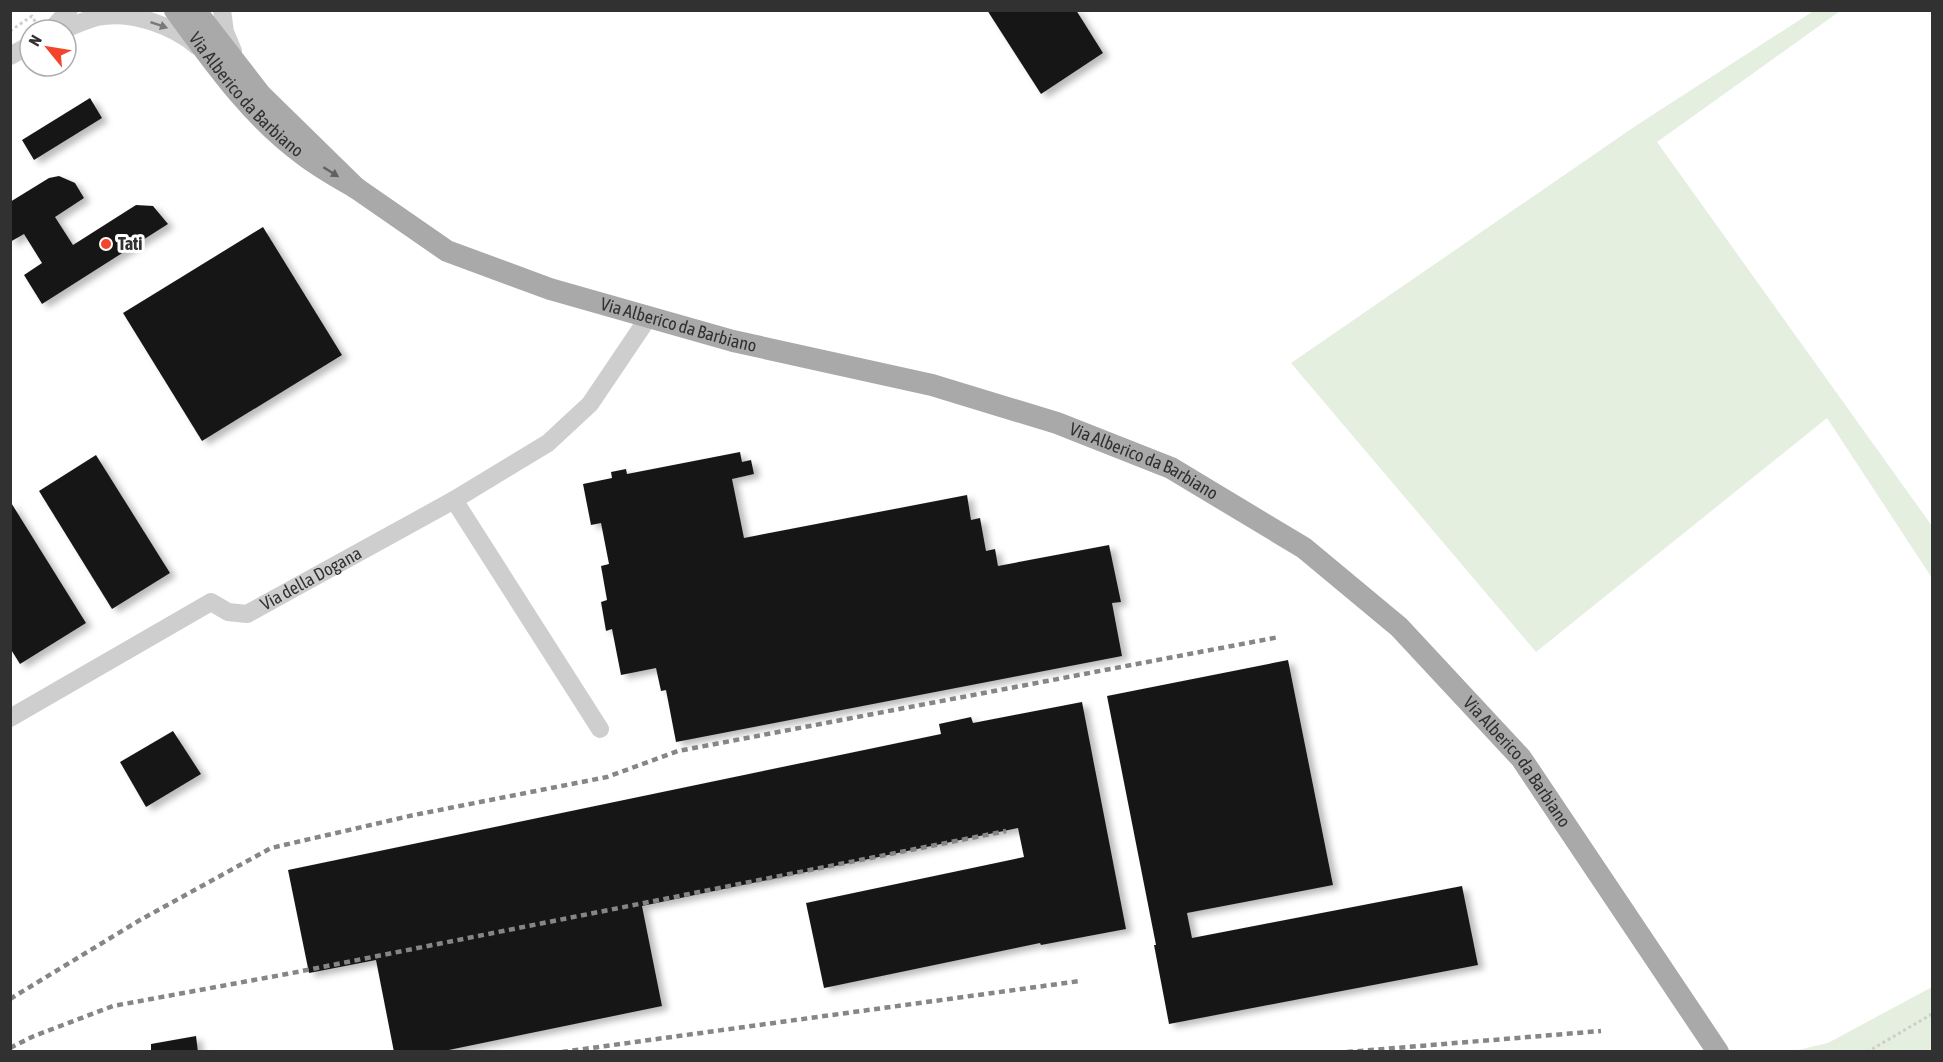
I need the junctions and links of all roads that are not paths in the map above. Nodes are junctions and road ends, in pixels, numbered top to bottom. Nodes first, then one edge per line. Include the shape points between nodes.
1 (175, 10) edge
2 (195, 10) edge
3 (222, 10) edge
4 (103, 14) edge
5 (78, 24) edge
6 (206, 53) junction
7 (246, 76) junction
8 (356, 188) junction
9 (648, 318) junction
10 (454, 500) junction
11 (10, 718) edge
12 (600, 729) dead end
13 (1718, 1052) edge

1 - 6 main road, Via Alberico da Barbiano
2 - 7 main road, Via Alberico da Barbiano
3 - 7 street via 225,32
4 - 5 street
4 -> 6 street via 164,26
6 -> 8 main road, Via Alberico da Barbiano via 224,78 286,141
7 - 8 main road, Via Alberico da Barbiano
8 - 9 main road, Via Alberico da Barbiano via 447,251 550,289
9 - 10 street, Via della Dogana via 590,404 548,443
9 - 13 main road, Via Alberico da Barbiano via 932,385 1058,423 1171,468 1304,548 1399,627 1521,758
10 - 11 street, Via della Dogana via 247,614 228,612 211,602
10 - 12 street

